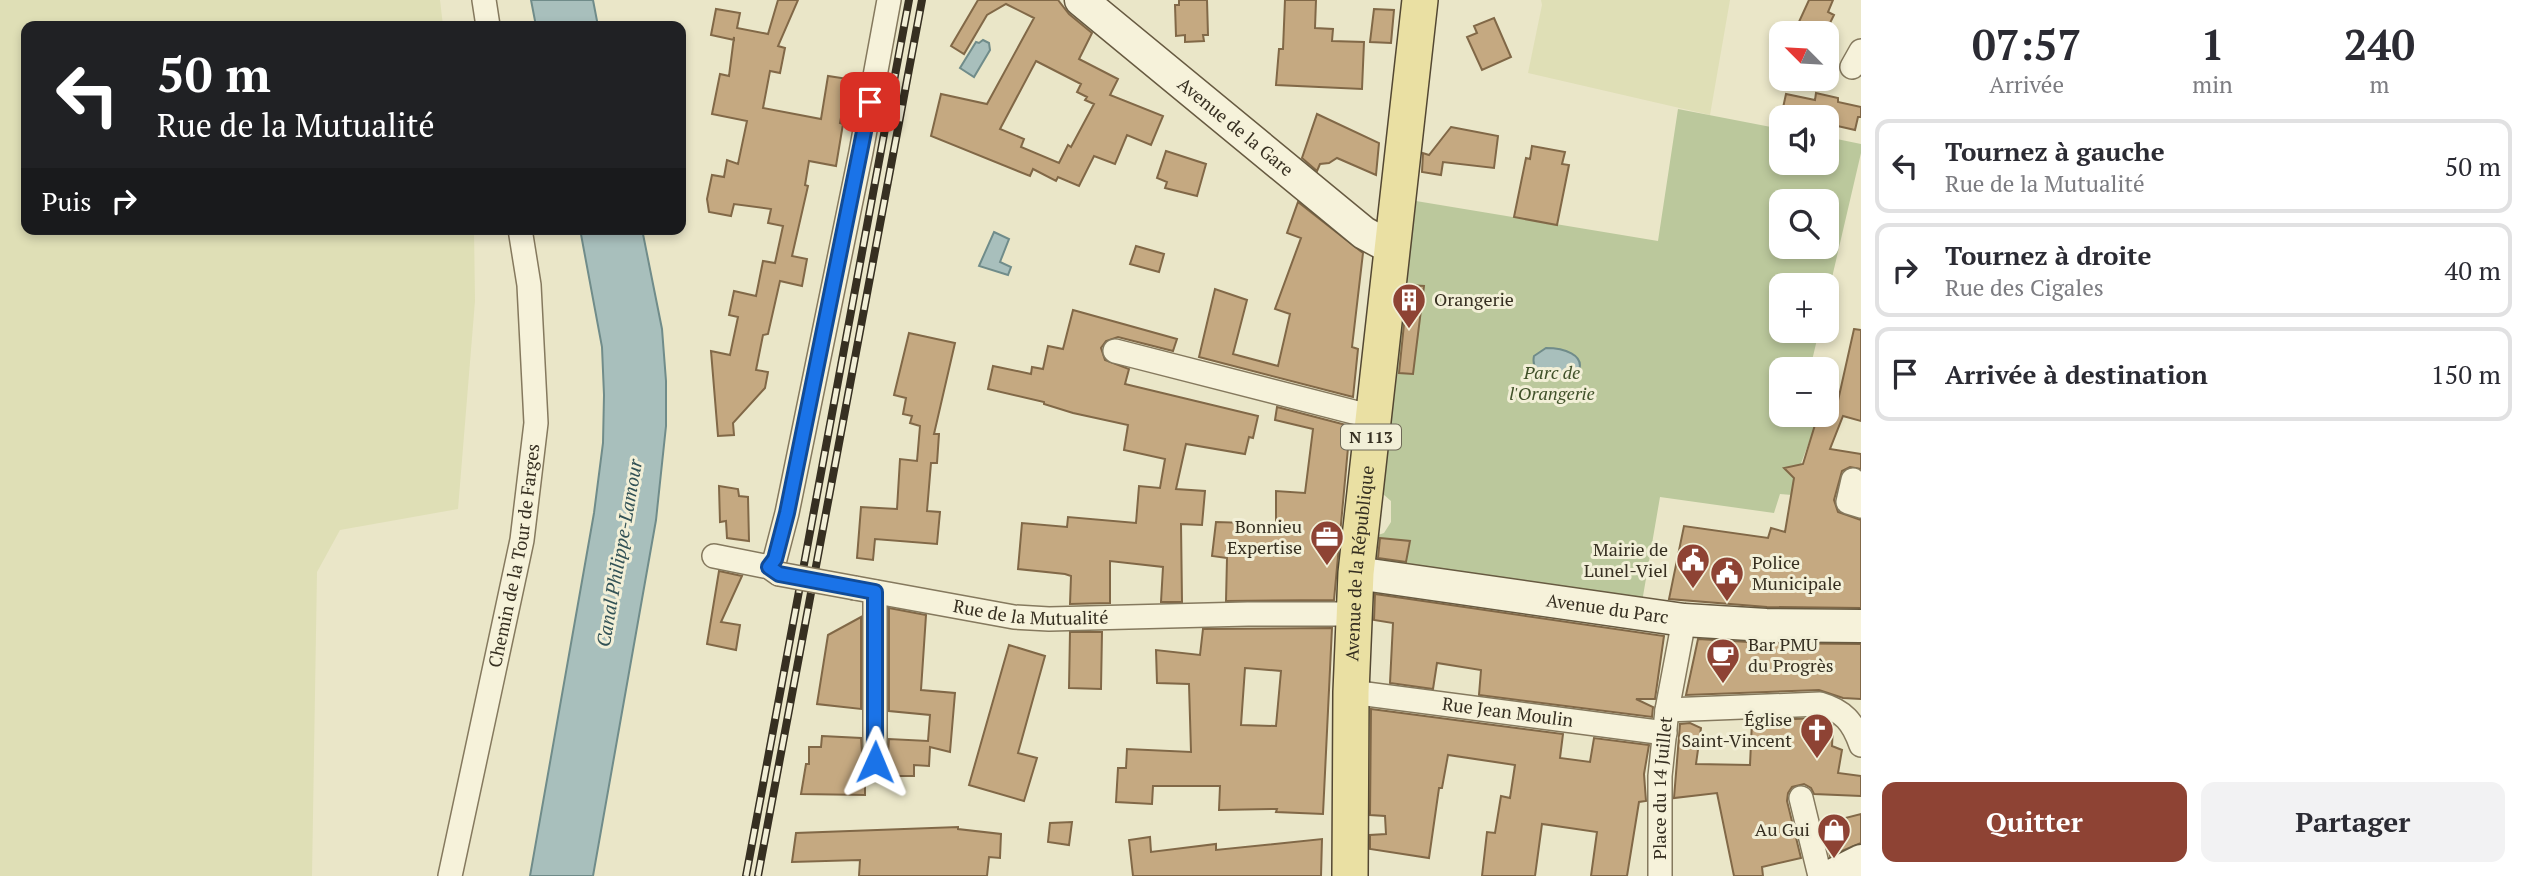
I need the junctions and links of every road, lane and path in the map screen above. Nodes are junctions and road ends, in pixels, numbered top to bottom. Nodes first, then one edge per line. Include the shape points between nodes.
1 (484, 0) edge
2 (889, 0) edge
3 (1081, 0) edge
4 (1420, 0) edge
5 (487, 21) edge
6 (521, 235) edge
7 (1392, 248) junction
8 (1115, 351) dead end
9 (1373, 417) junction
10 (1853, 480) dead end
11 (1861, 506) edge
12 (714, 556) dead end
13 (774, 571) junction
14 (1356, 573) junction
15 (865, 590) junction
16 (1353, 614) junction
17 (1684, 620) junction
18 (1861, 625) edge
19 (1351, 692) junction
20 (1667, 710) junction
21 (1665, 733) junction
22 (1861, 745) edge
23 (875, 762) dead end
24 (1801, 799) dead end
25 (1861, 861) edge
26 (450, 876) edge
27 (1350, 876) edge
28 (1660, 876) edge
29 (1820, 876) edge
30 (1830, 876) edge

1 - 5 street
2 - 13 street
3 - 7 street, Avenue de la Gare via 1363,233
4 - 7 main road, Avenue de la République / N 113
6 - 26 street, Chemin de la Tour de Farges via 529,285 536,423 522,540
7 - 9 main road, Avenue de la République / N 113
8 - 9 street
9 - 14 main road, Avenue de la République / N 113
10 - 11 street via 1848,502
12 - 13 street, Rue de la Mutualité
13 - 15 street, Rue de la Mutualité, bridge
14 - 16 main road, Avenue de la République / N 113
14 - 17 street, Avenue du Parc
15 - 16 street, Rue de la Mutualité via 1014,617
15 - 23 street
16 - 19 main road, Avenue de la République / N 113
17 - 18 street, Avenue du Parc
17 - 20 street, Place du 14 Juillet
19 - 21 street, Rue Jean Moulin
19 - 27 main road, Avenue de la République / N 113
20 - 21 street, Place du 14 Juillet
20 - 22 street via 1820,704 1843,713
21 - 28 street, Place du 14 Juillet
24 - 29 street
25 - 30 street

